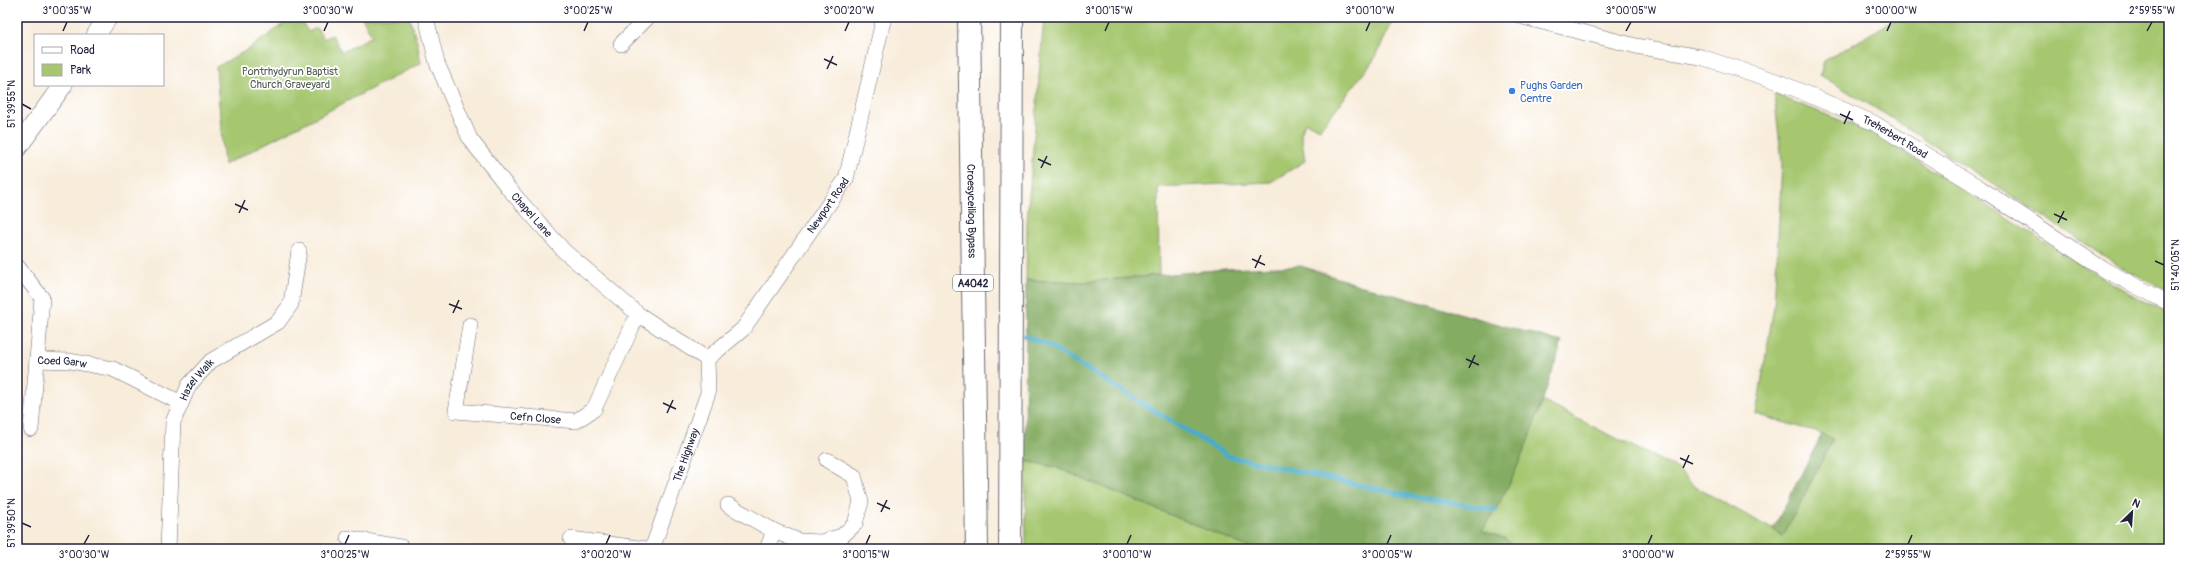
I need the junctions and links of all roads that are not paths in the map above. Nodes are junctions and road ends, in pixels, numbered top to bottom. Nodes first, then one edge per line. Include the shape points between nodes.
1 (108, 17) edge
2 (426, 17) edge
3 (648, 17) edge
4 (882, 17) edge
5 (969, 17) edge
6 (1012, 17) edge
7 (1523, 17) edge
8 (97, 34) edge
9 (621, 44) dead end
10 (62, 86) edge
11 (17, 148) edge
12 (299, 251) dead end
13 (17, 266) edge
14 (2169, 303) edge
15 (638, 314) junction
16 (470, 325) dead end
17 (707, 359) junction
18 (37, 360) junction
19 (181, 403) junction
20 (31, 430) dead end
21 (827, 460) dead end
22 (728, 506) dead end
23 (774, 531) junction
24 (348, 538) dead end
25 (571, 539) dead end
26 (168, 549) edge
27 (401, 549) edge
28 (646, 549) edge
29 (652, 549) edge
30 (767, 549) edge
31 (977, 549) edge
32 (1010, 549) edge

1 - 8 street
2 - 15 street, Chapel Lane via 437,63 470,139 509,189 564,251
3 - 9 street
4 - 17 street, Newport Road via 846,179 743,329
5 - 31 highway, Croesyceiliog Bypass / A4042
6 - 32 highway
7 - 14 street, Treherbert Road via 1636,46 1702,57 1779,82 1874,123 1980,188 2103,269
10 - 11 street
12 - 19 street, Hazel Walk via 291,304 278,322 211,361 188,385
13 - 18 street, Coed Garw via 42,298
15 - 16 street, Cefn Close via 594,409 576,421 456,411
15 - 17 street, Chapel Lane
17 - 29 street, The Highway via 708,393
18 - 19 street, Coed Garw via 70,361 113,370
18 - 20 street
19 - 26 street, Hazel Walk via 173,422
21 - 23 street via 854,476 861,502 855,524 842,536 821,542 799,541
22 - 23 street
23 - 30 street
24 - 27 street
25 - 28 street

